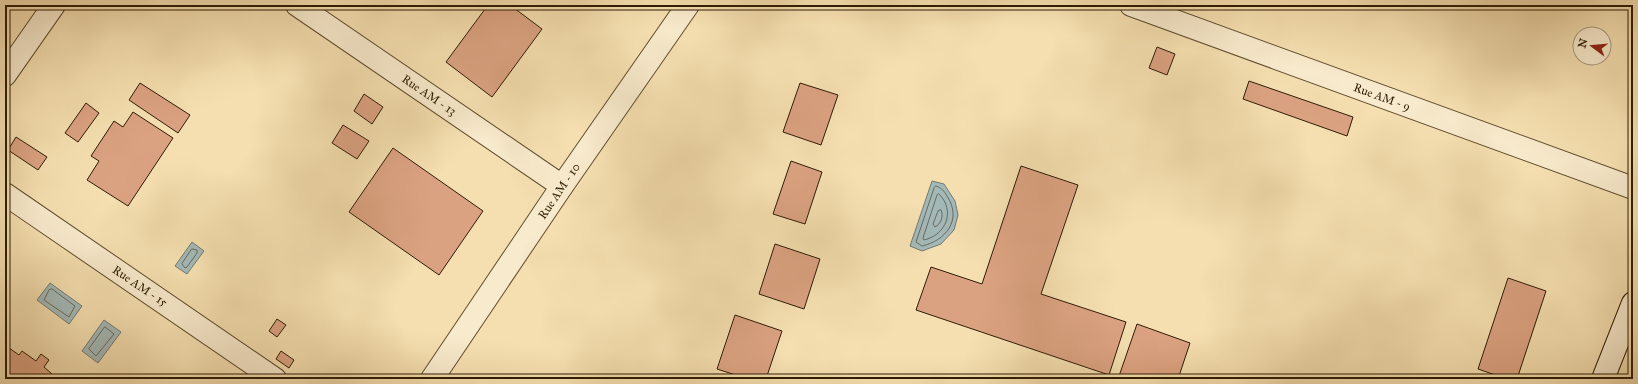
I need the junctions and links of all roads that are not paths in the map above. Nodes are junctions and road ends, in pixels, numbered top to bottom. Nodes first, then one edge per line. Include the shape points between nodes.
1 (54, 5) edge
2 (297, 5) edge
3 (688, 5) edge
4 (1131, 5) edge
5 (5, 74) edge
6 (562, 186) junction
7 (1633, 188) edge
8 (5, 194) edge
9 (1633, 303) edge
10 (275, 379) edge
11 (432, 379) edge
12 (1603, 379) edge

1 - 5 street
2 - 6 street, Rue AM - 13
3 - 6 street, Rue AM - 10
4 - 7 street, Rue AM - 9
6 - 11 street, Rue AM - 10
8 - 10 street, Rue AM - 15
9 - 12 street

